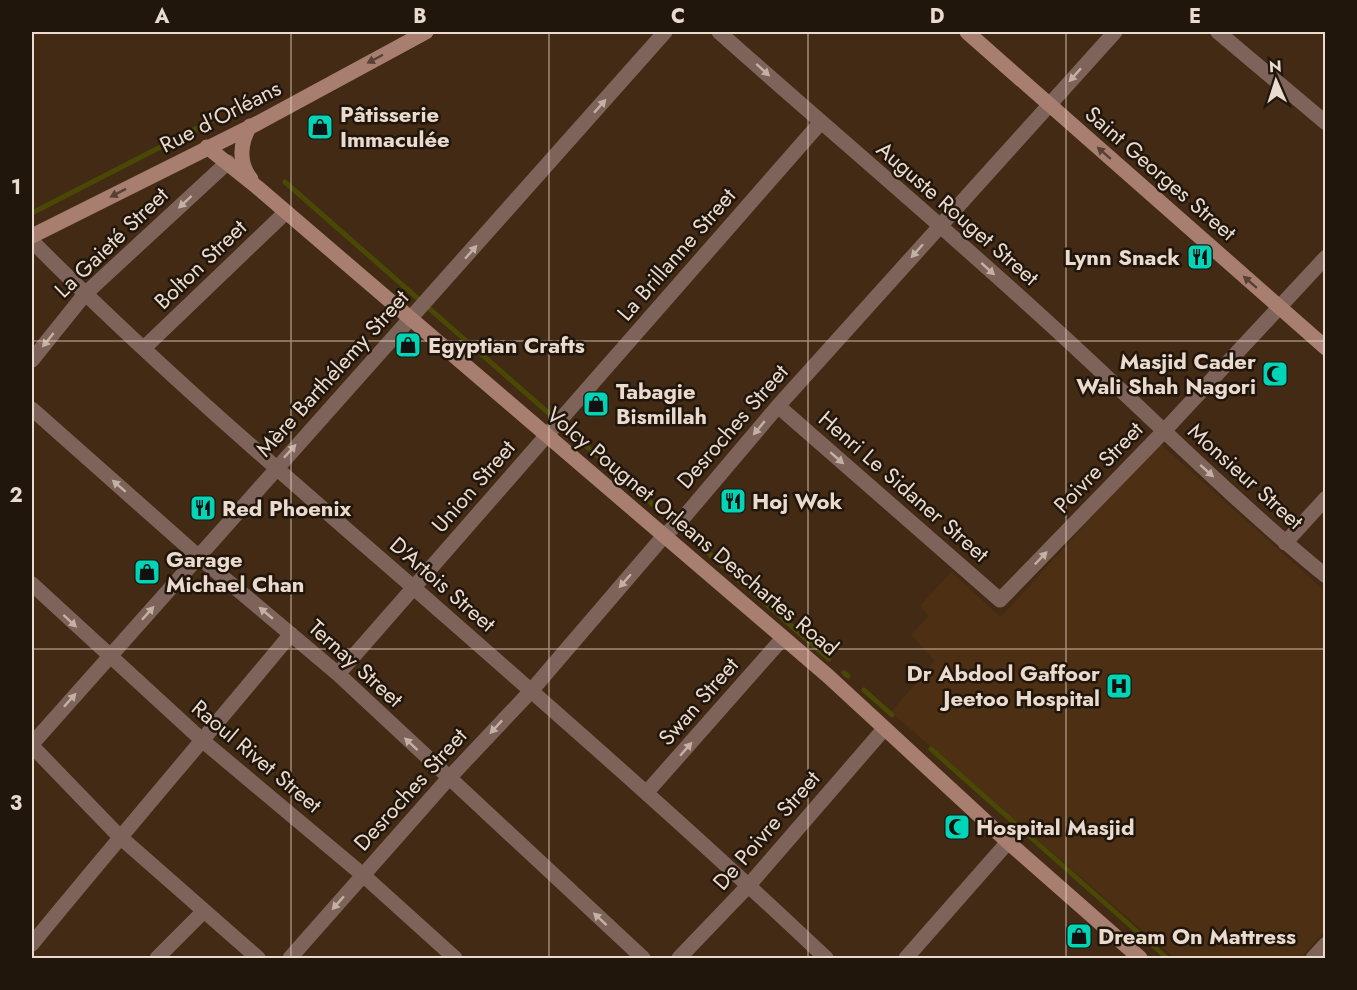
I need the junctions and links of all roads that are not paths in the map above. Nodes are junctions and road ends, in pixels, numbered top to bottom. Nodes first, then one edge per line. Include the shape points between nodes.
1 (426, 32) edge
2 (665, 32) edge
3 (719, 32) edge
4 (967, 32) edge
5 (1115, 32) edge
6 (1218, 32) edge
7 (1049, 104) junction
8 (821, 122) junction
9 (1326, 123) edge
10 (250, 126) junction
11 (207, 147) junction
12 (228, 162) junction
13 (258, 187) junction
14 (286, 212) junction
15 (940, 226) junction
16 (32, 236) edge
17 (32, 241) edge
18 (1326, 257) edge
19 (85, 294) junction
20 (1280, 308) junction
21 (411, 318) junction
22 (144, 348) junction
23 (1326, 348) edge
24 (32, 360) edge
25 (777, 406) junction
26 (32, 409) edge
27 (1164, 432) junction
28 (546, 435) junction
29 (275, 468) junction
30 (1326, 498) edge
31 (663, 537) junction
32 (1285, 543) junction
33 (199, 556) junction
34 (1326, 576) edge
35 (32, 584) edge
36 (414, 588) junction
37 (1000, 600) joint
38 (291, 634) junction
39 (783, 638) junction
40 (109, 657) junction
41 (338, 674) junction
42 (531, 691) junction
43 (884, 729) junction
44 (203, 741) junction
45 (32, 745) edge
46 (448, 779) junction
47 (647, 792) junction
48 (119, 836) junction
49 (1008, 842) junction
50 (363, 875) junction
51 (749, 885) junction
52 (204, 911) junction
53 (32, 944) edge
54 (1326, 944) edge
55 (157, 958) edge
56 (258, 958) edge
57 (290, 958) edge
58 (455, 958) edge
59 (644, 958) edge
60 (679, 958) edge
61 (826, 958) edge
62 (906, 958) edge
63 (1140, 958) edge
64 (1313, 958) edge

1 -> 10 main road, Rue d'Orléans
21 -> 2 street, Mère Barthélemy Street
3 -> 8 street, Auguste Rouget Street
4 - 7 main road, Saint Georges Street
5 -> 7 street, Desroches Street
6 - 9 street
7 - 15 street, Desroches Street
20 -> 7 main road, Saint Georges Street
8 - 15 street, Auguste Rouget Street
8 - 28 street, La Brillanne Street
10 - 11 main road, Rue d'Orléans
10 - 13 main road via 241,152 245,172
11 - 12 main road, Volcy Pougnet Orleans Deschartes Road
11 -> 16 main road, Rue d'Orléans
12 - 13 main road, Volcy Pougnet Orleans Deschartes Road
12 -> 19 street, La Gaieté Street
13 - 14 main road, Volcy Pougnet Orleans Deschartes Road
14 - 21 main road, Volcy Pougnet Orleans Deschartes Road
14 - 22 street, Bolton Street
15 -> 25 street, Desroches Street
15 -> 27 street, Auguste Rouget Street
17 - 19 street, D'Artois Street
18 - 20 street, Poivre Street
19 - 22 street, D'Artois Street
19 -> 24 street, La Gaieté Street
20 - 23 main road, Saint Georges Street
20 - 27 street, Poivre Street
21 - 28 main road, Volcy Pougnet Orleans Deschartes Road
29 -> 21 street, Mère Barthélemy Street
22 - 29 street, D'Artois Street
25 -> 31 street, Desroches Street
25 -> 37 street, Henri Le Sidaner Street
33 -> 26 street, Ternay Street
27 -> 32 street, Monsieur Street
37 -> 27 street, Poivre Street
28 - 31 main road, Volcy Pougnet Orleans Deschartes Road
28 - 36 street, Union Street
29 - 33 street, Mère Barthélemy Street
29 - 36 street, D'Artois Street
30 - 32 street
31 - 39 main road, Volcy Pougnet Orleans Deschartes Road
31 -> 42 street, Desroches Street
32 - 34 street, Monsieur Street
38 -> 33 street, Ternay Street
40 -> 33 street, Mère Barthélemy Street
35 -> 40 street, Raoul Rivet Street
36 - 41 street, Union Street
36 - 42 street, D'Artois Street
38 - 41 street, Ternay Street
38 - 44 street
39 - 43 main road, Volcy Pougnet Orleans Deschartes Road
47 -> 39 street, Swan Street
40 - 44 street, Raoul Rivet Street
45 -> 40 street, Mère Barthélemy Street
46 -> 41 street, Ternay Street
42 -> 46 street, Desroches Street
42 - 47 street, D'Artois Street
43 - 49 main road, Volcy Pougnet Orleans Deschartes Road
43 - 51 street, De Poivre Street
44 - 48 street
44 - 50 street, Raoul Rivet Street
45 - 48 street
46 - 50 street, Desroches Street
59 -> 46 street, Ternay Street
47 - 51 street, D'Artois Street
48 - 52 street
48 - 53 street
49 - 62 street
49 - 63 main road, Volcy Pougnet Orleans Deschartes Road
50 -> 57 street, Desroches Street
50 - 58 street, Raoul Rivet Street
51 - 60 street, De Poivre Street
51 - 61 street, D'Artois Street
52 - 55 street
52 - 56 street
54 - 64 street

